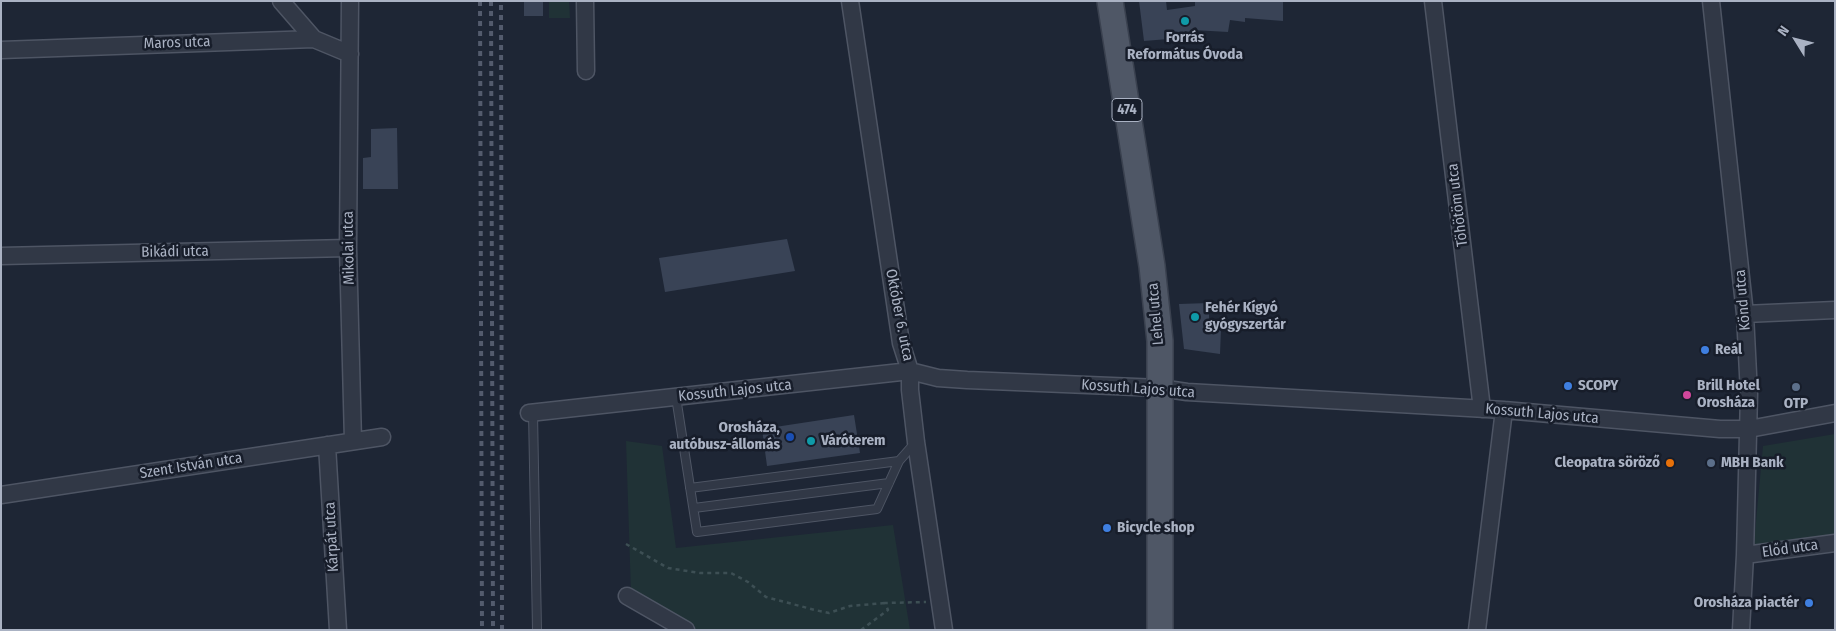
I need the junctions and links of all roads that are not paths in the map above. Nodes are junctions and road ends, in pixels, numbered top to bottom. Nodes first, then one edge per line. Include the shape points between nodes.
1 (281, 1) edge
2 (350, 1) edge
3 (585, 1) edge
4 (850, 1) edge
5 (1110, 1) edge
6 (1433, 1) edge
7 (1711, 1) edge
8 (314, 39) junction
9 (1, 50) edge
10 (350, 54) junction
11 (586, 71) dead end
12 (348, 248) junction
13 (1, 256) edge
14 (1835, 310) edge
15 (1745, 314) junction
16 (910, 371) junction
17 (1160, 388) junction
18 (676, 397) junction
19 (1482, 409) junction
20 (1504, 410) junction
21 (531, 413) joint
22 (1835, 413) edge
23 (1749, 429) junction
24 (382, 437) dead end
25 (353, 441) junction
26 (916, 442) junction
27 (327, 445) junction
28 (899, 461) junction
29 (889, 483) junction
30 (690, 488) junction
31 (1, 495) edge
32 (694, 508) junction
33 (1835, 543) edge
34 (1746, 555) junction
35 (627, 596) dead end
36 (338, 630) edge
37 (537, 630) edge
38 (686, 630) edge
39 (944, 630) edge
40 (1160, 630) edge
41 (1477, 630) edge
42 (1741, 630) edge

1 - 8 street
2 - 10 street, Mikolai utca
3 - 11 street
4 - 16 street, Október 6. utca via 901,343
5 - 17 main road, Lehel utca / 474 via 1152,266 1160,341
6 - 19 street, Töhötöm utca
7 - 15 street, Könd utca
8 - 9 street, Maros utca
8 - 10 street, Maros utca
10 - 12 street, Mikolai utca
12 - 13 street, Bikádi utca
12 - 25 street, Mikolai utca
14 - 15 street
15 - 23 street, Könd utca
16 - 17 street, Kossuth Lajos utca via 938,378 967,380
16 - 18 street, Kossuth Lajos utca
16 - 26 street, Október 6. utca
17 - 19 street, Kossuth Lajos utca
17 - 40 main road, Lehel utca / 474
18 - 21 street, Kossuth Lajos utca
18 - 30 lane
19 - 20 street, Kossuth Lajos utca
20 - 23 street, Kossuth Lajos utca
20 - 41 street
21 - 37 lane
22 - 23 street, Kossuth Lajos utca
23 - 34 street, Könd utca
24 - 25 street, Szent István utca
25 - 27 street, Szent István utca
26 - 28 lane
26 - 39 street, Október 6. utca
27 - 31 street, Szent István utca
27 - 36 street, Kárpát utca
28 - 29 lane
28 - 30 lane
29 - 32 lane
29 - 32 lane via 877,509 792,520 697,532
30 - 32 lane
33 - 34 street, Előd utca
34 - 42 street, Könd utca
35 - 38 street

